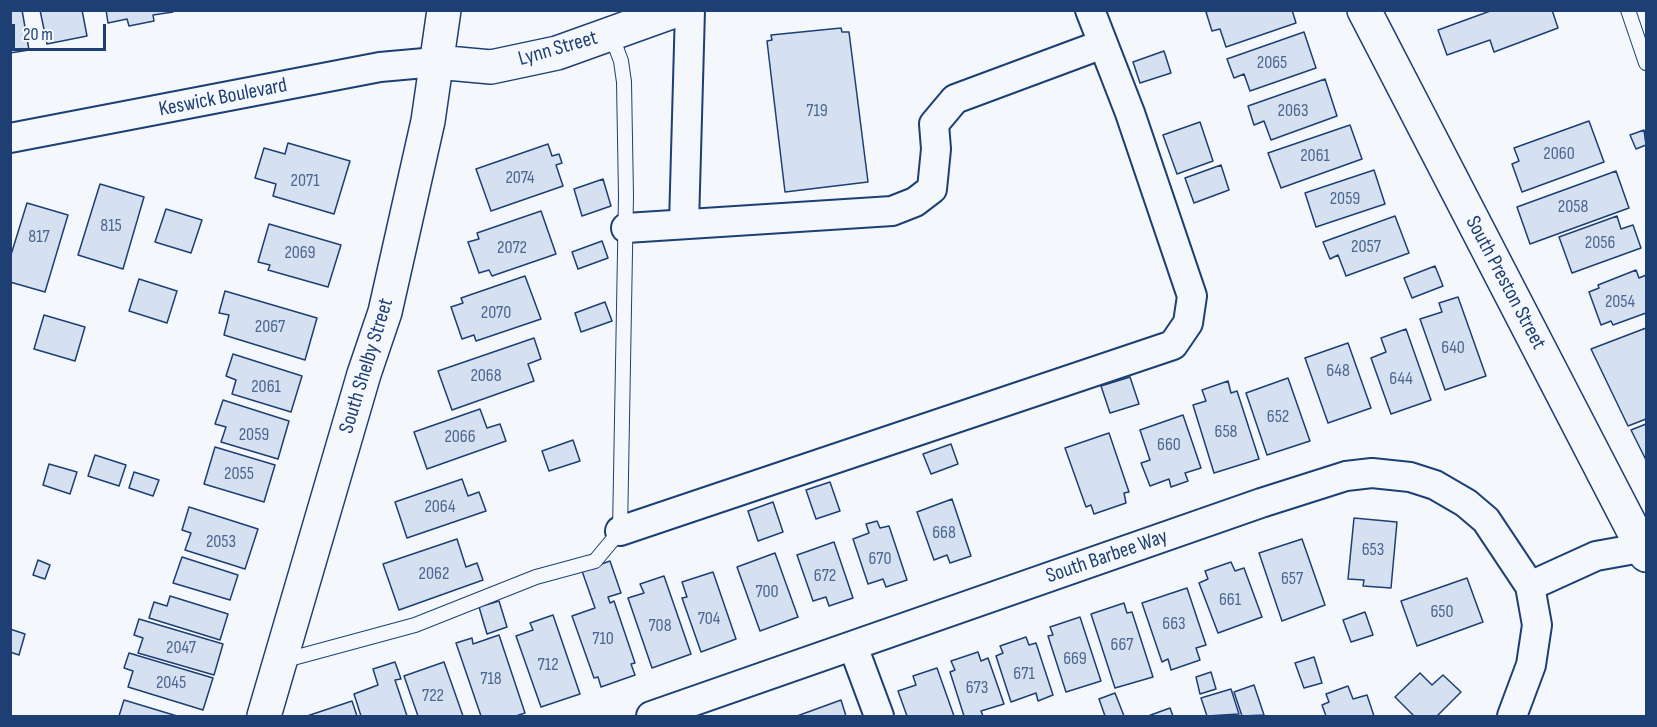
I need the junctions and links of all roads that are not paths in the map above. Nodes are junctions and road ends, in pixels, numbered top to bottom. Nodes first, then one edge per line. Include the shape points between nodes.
1 (444, 10) edge
2 (677, 10) edge
3 (690, 10) edge
4 (1090, 10) edge
5 (1364, 10) edge
6 (1628, 10) edge
7 (611, 33) junction
8 (1103, 44) junction
9 (436, 62) junction
10 (1647, 63) edge
11 (10, 138) edge
12 (684, 224) junction
13 (626, 228) junction
14 (620, 531) junction
15 (1645, 550) edge
16 (1530, 586) junction
17 (853, 646) junction
18 (280, 662) junction
19 (264, 717) edge
20 (651, 717) edge
21 (879, 717) edge
22 (1512, 717) edge

1 - 9 main road, South Shelby Street
2 - 7 main road, Lynn Street
3 - 12 street
4 - 8 street
5 - 15 main road, South Preston Street
6 - 10 lane
7 - 9 main road, Lynn Street via 557,53 491,67
7 - 13 lane via 624,82
8 - 12 street via 956,99 934,123 932,189 915,202 892,211
8 - 14 street via 1192,296 1188,323 1173,345
9 - 11 street, Keswick Boulevard via 380,67
9 - 18 main road, South Shelby Street via 428,121 385,312
12 - 13 street
13 - 14 lane
14 - 18 lane via 595,561 536,577 415,625
15 - 16 street via 1596,556
16 - 17 street, South Barbee Way via 1486,520 1466,503 1436,485 1410,477 1372,473 1346,476 1261,503
16 - 22 street via 1537,625 1531,665
17 - 20 street, South Barbee Way
17 - 21 street
18 - 19 main road, South Shelby Street

